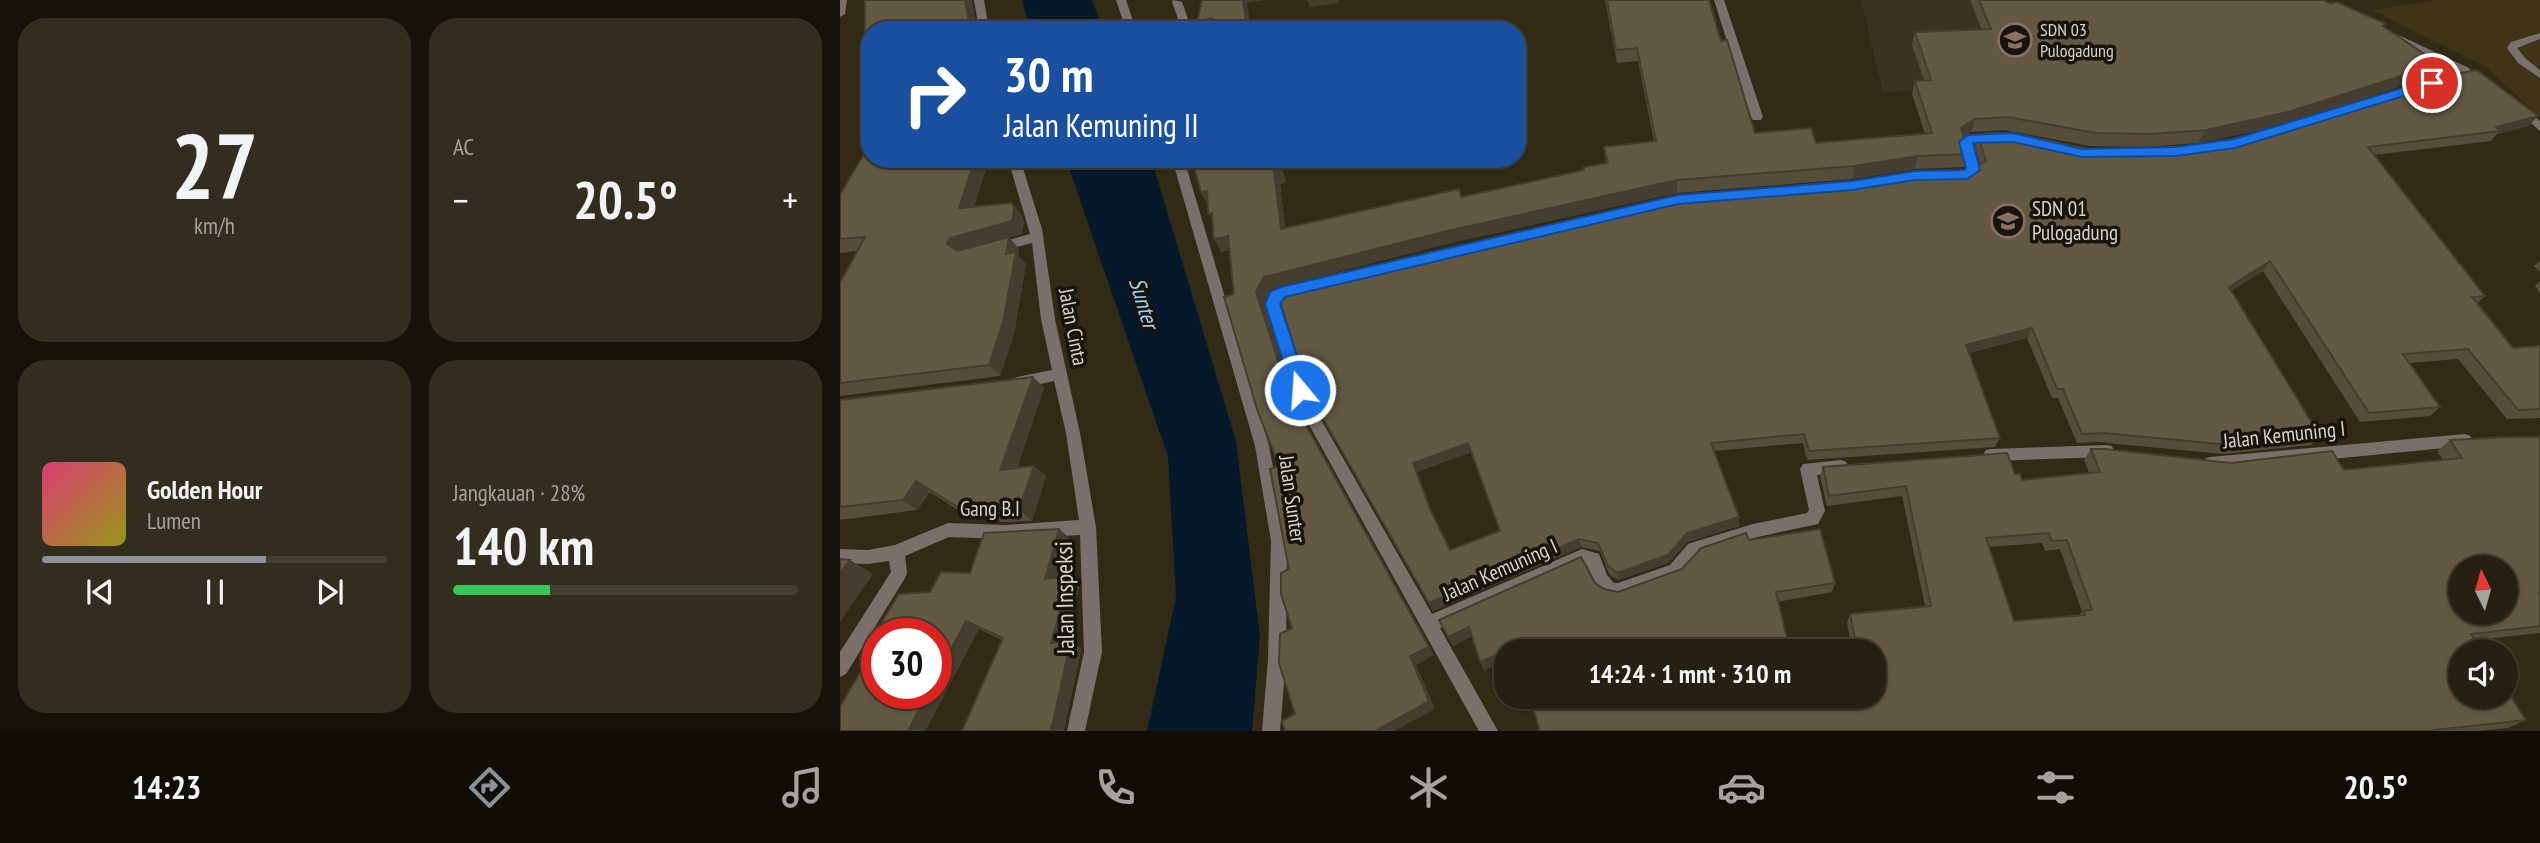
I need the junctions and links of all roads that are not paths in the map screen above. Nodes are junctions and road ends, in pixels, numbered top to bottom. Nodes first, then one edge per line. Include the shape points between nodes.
1 (842, 0) edge
2 (979, 0) edge
3 (1121, 0) edge
4 (1719, 0) edge
5 (1177, 2) dead end
6 (840, 14) edge
7 (982, 21) edge
8 (1128, 21) edge
9 (1184, 21) edge
10 (2378, 30) edge
11 (2540, 36) edge
12 (2463, 69) junction
13 (2540, 75) edge
14 (2478, 78) edge
15 (2420, 87) edge
16 (2514, 104) edge
17 (1757, 117) dead end
18 (2540, 127) edge
19 (2013, 138) edge
20 (1017, 168) edge
21 (1181, 168) edge
22 (1942, 174) edge
23 (1037, 237) junction
24 (978, 253) edge
25 (1361, 272) edge
26 (1060, 374) junction
27 (1003, 385) edge
28 (2485, 439) edge
29 (2124, 451) edge
30 (1977, 456) edge
31 (2193, 462) edge
32 (1858, 465) edge
33 (1085, 505) joint
34 (1088, 527) junction
35 (896, 552) junction
36 (840, 556) edge
37 (1430, 624) junction
38 (840, 668) edge
39 (1076, 731) edge
40 (1271, 731) edge
41 (1489, 731) edge

1 - 6 street
2 - 7 street
3 - 8 street
4 - 17 street
5 - 9 street
10 - 12 street
11 - 13 street via 2512,48
12 - 14 street
12 - 15 street
16 - 18 street
19 - 22 street via 1968,139 1972,173
20 - 23 street, Jalan Cinta
21 - 40 street, Jalan Sunter via 1262,446 1279,541
23 - 24 street
23 - 26 street, Jalan Cinta
25 - 37 street via 1281,292 1273,304 1313,419
26 - 27 street
26 - 33 street, Jalan Cinta
28 - 31 street, Jalan Kemuning I via 2222,464
29 - 30 street
32 - 37 street, Jalan Kemuning I via 1808,469 1816,517 1694,549 1675,570 1610,591 1604,587 1594,559 1582,556
33 - 34 street, Jalan Inspeksi
34 - 35 street, Gang B.I via 948,530
34 - 39 street, Jalan Inspeksi via 1093,652
35 - 36 street, Gang B.I
35 - 38 street via 899,573
37 - 41 street

